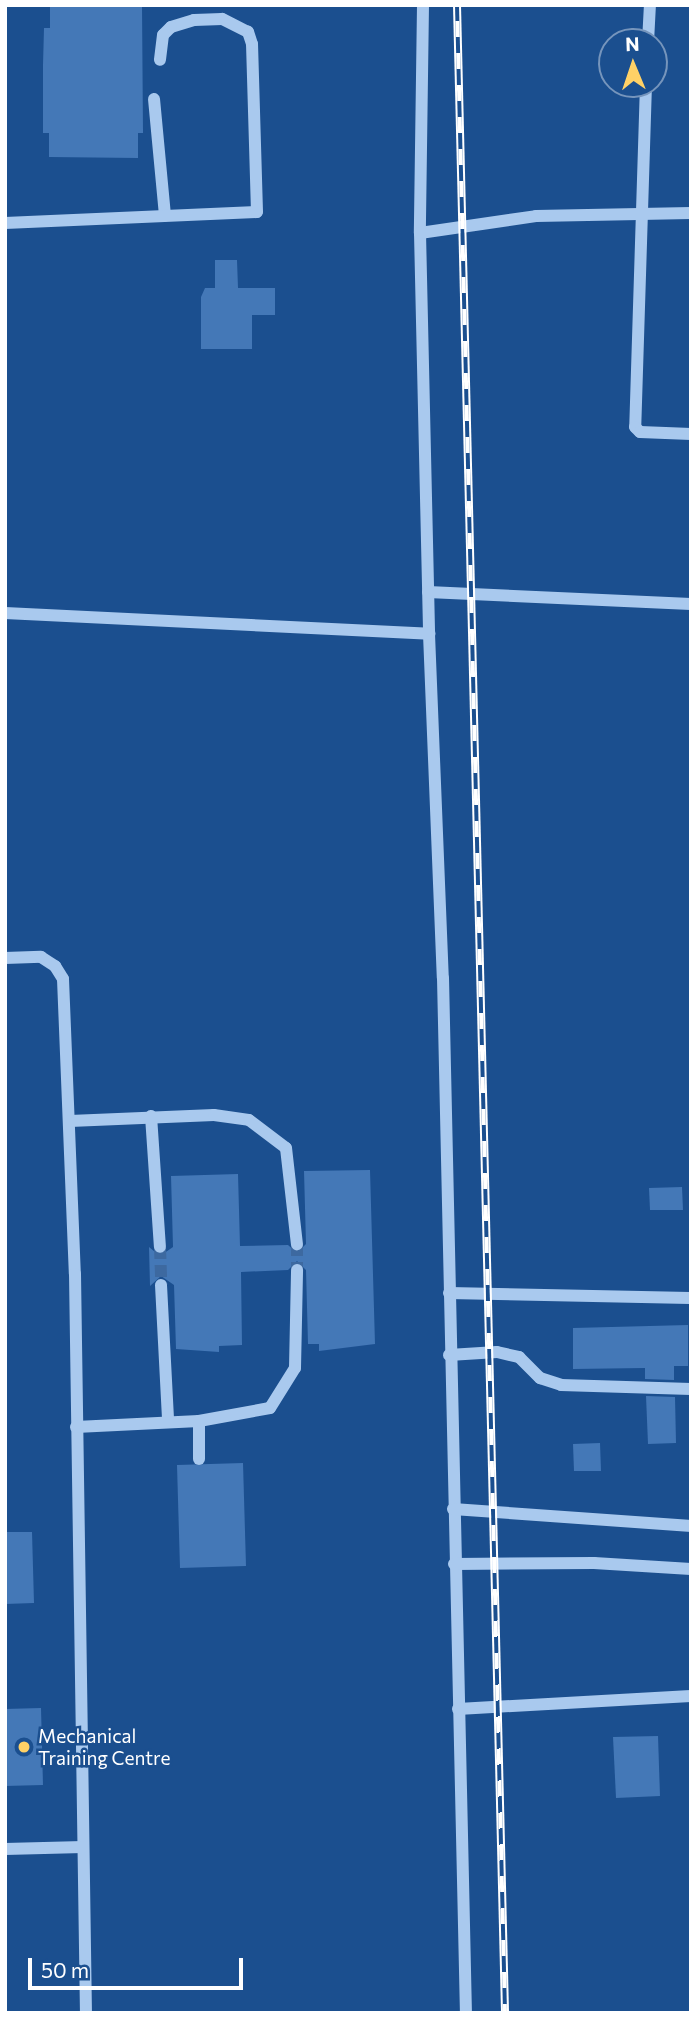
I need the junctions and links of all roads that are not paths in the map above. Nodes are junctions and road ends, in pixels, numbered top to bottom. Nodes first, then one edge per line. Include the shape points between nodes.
1 (423, 5) edge
2 (650, 5) edge
3 (649, 28) edge
4 (160, 60) dead end
5 (645, 98) edge
6 (154, 99) dead end
7 (641, 211) junction
8 (691, 213) edge
9 (165, 215) junction
10 (5, 223) edge
11 (420, 233) junction
12 (691, 434) edge
13 (428, 592) junction
14 (691, 604) edge
15 (5, 613) edge
16 (429, 634) junction
17 (5, 958) edge
18 (151, 1116) junction
19 (70, 1121) junction
20 (297, 1244) tunnel mouth
21 (160, 1247) tunnel mouth
22 (297, 1270) tunnel mouth
23 (161, 1285) tunnel mouth
24 (449, 1293) junction
25 (690, 1298) edge
26 (449, 1355) junction
27 (691, 1389) edge
28 (168, 1420) junction
29 (199, 1421) junction
30 (76, 1427) junction
31 (200, 1459) dead end
32 (453, 1509) junction
33 (691, 1526) edge
34 (454, 1564) junction
35 (691, 1569) edge
36 (691, 1696) edge
37 (458, 1709) junction
38 (83, 1846) junction
39 (5, 1849) edge
40 (86, 2013) edge
41 (466, 2013) edge

1 - 11 street
2 - 3 street
4 - 9 street via 163,35 171,27 194,20 222,19 240,25 253,44 257,212
5 - 7 street
6 - 9 street
7 - 8 street
7 - 11 street via 536,216
7 - 12 street via 635,427 640,432
9 - 10 street
11 - 13 street
13 - 14 street
13 - 16 street
15 - 16 street
16 - 24 street via 443,978
17 - 19 street via 41,957 55,966 63,979
18 - 19 street
18 - 20 street via 238,1118 275,1136 286,1148 291,1166
18 - 21 street
19 - 30 street
22 - 29 street via 298,1348 295,1368 279,1398 270,1408 255,1413
23 - 28 street
24 - 25 street
24 - 26 street
26 - 27 street via 497,1352 519,1357 540,1378 561,1385
26 - 32 street
28 - 29 street
28 - 30 street
29 - 31 street
30 - 38 street
32 - 33 street
32 - 34 street
34 - 35 street via 594,1563
34 - 37 street
36 - 37 street
37 - 41 street
38 - 39 street
38 - 40 street

